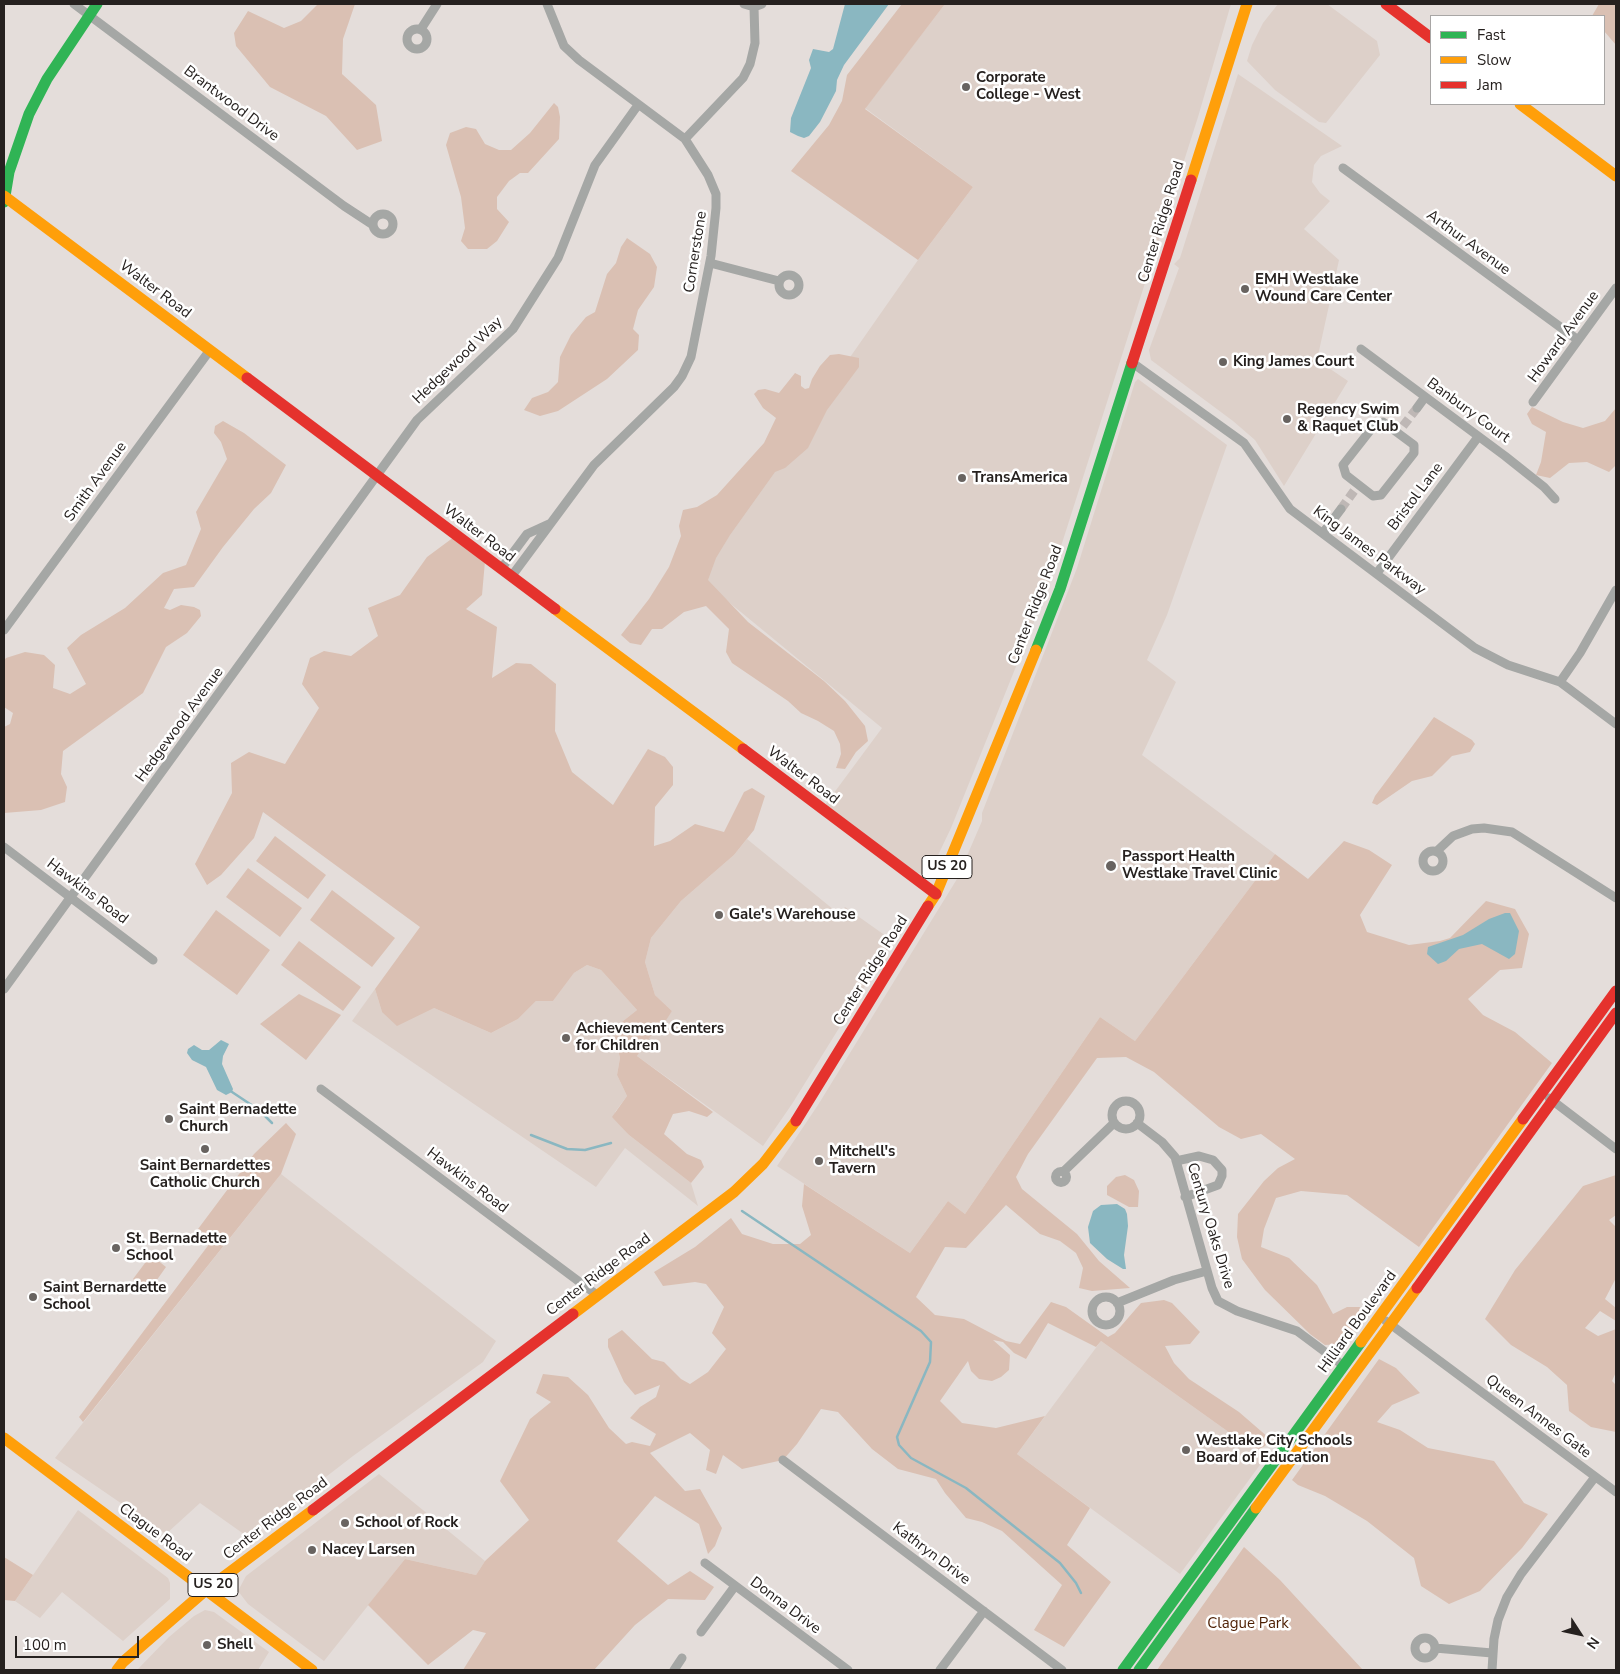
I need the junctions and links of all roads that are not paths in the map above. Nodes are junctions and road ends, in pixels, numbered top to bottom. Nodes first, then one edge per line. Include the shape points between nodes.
1 (74, 4) edge
2 (96, 4) edge
3 (437, 4) edge
4 (547, 4) edge
5 (744, 4) edge
6 (1246, 4) edge
7 (1386, 4) edge
8 (758, 6) edge
9 (89, 14) junction
10 (421, 29) dead end
11 (1430, 37) edge
12 (638, 105) junction
13 (1521, 105) edge
14 (685, 139) junction
15 (1342, 168) dead end
16 (1616, 176) edge
17 (4, 198) edge
18 (373, 225) dead end
19 (710, 263) junction
20 (779, 281) dead end
21 (1616, 288) edge
22 (1578, 340) junction
23 (1361, 349) dead end
24 (210, 350) junction
25 (1134, 364) junction
26 (1425, 397) junction
27 (1533, 402) dead end
28 (1417, 408) tunnel mouth
29 (1401, 430) joint
30 (1478, 437) junction
31 (377, 477) junction
32 (1555, 500) dead end
33 (1341, 509) tunnel mouth
34 (552, 523) junction
35 (1323, 533) junction
36 (501, 569) junction
37 (1377, 573) junction
38 (511, 577) junction
39 (1616, 590) edge
40 (4, 630) edge
41 (1560, 682) junction
42 (1616, 724) edge
43 (4, 847) edge
44 (1437, 851) dead end
45 (936, 894) junction
46 (70, 897) junction
47 (1616, 898) edge
48 (152, 960) dead end
49 (4, 989) edge
50 (1616, 991) edge
51 (1616, 1012) edge
52 (321, 1089) dead end
53 (1543, 1093) junction
54 (1552, 1101) junction
55 (1114, 1123) junction
56 (1137, 1123) junction
57 (1616, 1149) edge
58 (1176, 1161) junction
59 (1063, 1172) dead end
60 (1185, 1197) junction
61 (1207, 1271) junction
62 (597, 1295) junction
63 (1117, 1303) dead end
64 (1380, 1317) junction
65 (1391, 1324) junction
66 (1344, 1366) junction
67 (4, 1438) edge
68 (783, 1460) dead end
69 (1595, 1477) junction
70 (1616, 1492) edge
71 (705, 1563) dead end
72 (735, 1586) junction
73 (206, 1590) junction
74 (984, 1611) junction
75 (701, 1632) dead end
76 (1435, 1648) dead end
77 (1492, 1653) junction
78 (682, 1658) dead end
79 (117, 1670) edge
80 (312, 1670) edge
81 (674, 1670) edge
82 (848, 1670) edge
83 (940, 1670) edge
84 (1062, 1670) edge
85 (1123, 1670) edge
86 (1139, 1670) edge
87 (1492, 1670) edge

1 - 9 street, Brantwood Drive
2 - 9 main road
3 - 10 street
4 - 12 street, Cornerstone via 564,46
5 - 8 street
6 - 25 main road, Center Ridge Road / US 20
7 - 11 main road
8 - 14 street via 755,43 743,78
9 - 17 main road via 47,79 29,114 9,172
9 - 18 street, Brantwood Drive
12 - 14 street, Cornerstone
12 - 31 street, Hedgewood Way via 595,165 558,258 513,329 417,420
13 - 16 main road
14 - 19 street, Cornerstone via 705,169 716,194
15 - 22 street, Arthur Avenue
17 - 24 main road, Walter Road
19 - 20 street
19 - 34 street, Cornerstone via 691,358 682,376 594,466
21 - 22 street, Howard Avenue
22 - 27 street, Howard Avenue
23 - 26 street, Banbury Court
24 - 31 main road, Walter Road
24 - 40 street, Smith Avenue
25 - 35 street, King James Parkway via 1244,443 1290,508
25 - 45 main road, Center Ridge Road / US 20 via 1060,589
26 - 28 street
26 - 30 street, Banbury Court
29 - 29 street via 1414,445 1414,453 1381,495 1373,496 1357,488 1346,474 1344,465 1376,423 1383,422
30 - 32 street, Banbury Court
30 - 37 street, Bristol Lane
31 - 36 main road, Walter Road
31 - 46 street, Hedgewood Avenue
33 - 35 street
34 - 36 street, Cornerstone via 528,534
34 - 38 street, Cornerstone
35 - 37 street, King James Parkway
36 - 38 main road, Walter Road
37 - 41 street, King James Parkway via 1475,648 1494,659
38 - 45 main road, Walter Road
39 - 41 street
41 - 42 street, King James Parkway
43 - 46 street, Hawkins Road
44 - 47 street via 1453,836 1472,828 1512,832
45 - 62 main road, Center Ridge Road / US 20 via 794,1125 775,1150 734,1192
46 - 48 street, Hawkins Road
46 - 49 street, Hedgewood Avenue
50 - 53 main road, Hilliard Boulevard
51 - 54 main road, Hilliard Boulevard
52 - 62 street, Hawkins Road
53 - 54 street
53 - 64 main road, Hilliard Boulevard
54 - 57 street
54 - 65 main road, Hilliard Boulevard
55 - 56 street via 1120,1128 1130,1129
55 - 56 street via 1114,1106 1123,1101 1136,1105 1140,1116
55 - 59 street
56 - 58 street, Century Oaks Drive via 1168,1148
58 - 60 street, Century Oaks Drive
58 - 60 street via 1199,1156 1216,1162 1222,1170 1218,1185
60 - 61 street, Century Oaks Drive
61 - 63 street via 1174,1280
61 - 66 street, Century Oaks Drive via 1218,1301 1244,1314 1297,1331
62 - 73 main road, Center Ridge Road / US 20
64 - 65 street, Queen Annes Gate
64 - 66 main road, Hilliard Boulevard
65 - 69 street, Queen Annes Gate
65 - 86 main road, Hilliard Boulevard
66 - 85 main road, Hilliard Boulevard
67 - 73 main road, Clague Road
68 - 74 street, Kathryn Drive
69 - 70 street
69 - 77 street, Queen Annes Gate via 1507,1597 1498,1620
71 - 72 street, Donna Drive
72 - 75 street
72 - 82 street, Donna Drive
73 - 79 main road, Center Ridge Road / US 20
73 - 80 main road, Clague Road
74 - 83 street
74 - 84 street, Kathryn Drive
76 - 77 street
77 - 87 street, Queen Annes Gate
78 - 81 street

